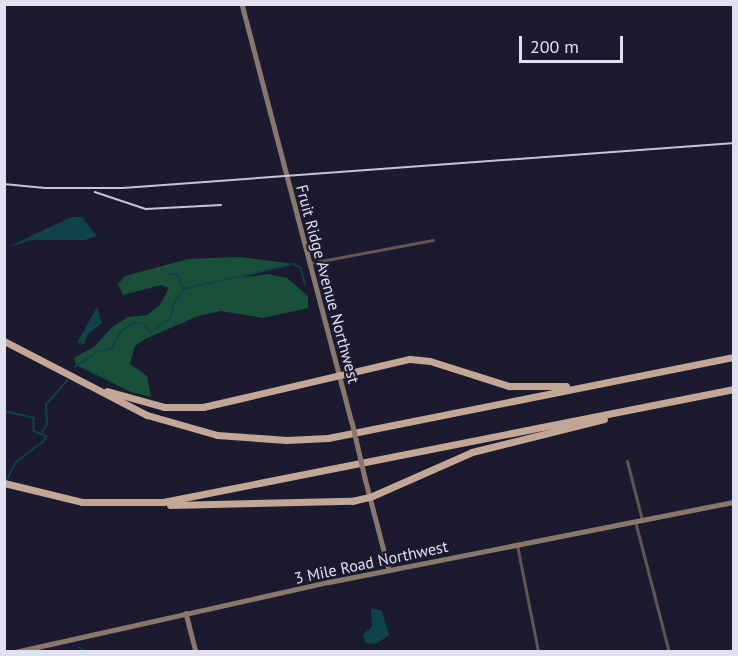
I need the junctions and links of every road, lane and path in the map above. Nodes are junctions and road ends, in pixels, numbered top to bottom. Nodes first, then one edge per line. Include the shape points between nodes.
1 (242, 4) edge
2 (433, 240) dead end
3 (310, 263) junction
4 (4, 341) edge
5 (734, 357) edge
6 (339, 373) junction
7 (632, 377) junction
8 (76, 379) junction
9 (734, 389) edge
10 (719, 392) junction
11 (627, 461) dead end
12 (4, 483) edge
13 (370, 497) junction
14 (734, 501) edge
15 (120, 504) junction
16 (642, 520) junction
17 (635, 521) junction
18 (517, 545) junction
19 (389, 570) junction
20 (186, 613) junction
21 (15, 651) edge
22 (196, 651) edge
23 (538, 651) edge
24 (669, 651) edge

1 - 3 main road, Fruit Ridge Avenue Northwest
2 - 3 street
3 - 6 main road, Fruit Ridge Avenue Northwest
4 - 8 highway
5 - 7 highway
6 - 7 highway via 410,358 522,388
6 - 8 highway via 225,404 182,408 140,402
6 - 13 main road, Fruit Ridge Avenue Northwest, bridge
7 - 8 highway via 328,438 286,440 218,435 182,427 147,415
9 - 10 highway
10 - 13 highway via 477,450
10 - 15 highway via 190,497
11 - 16 street
12 - 15 highway via 65,500
13 - 15 highway via 330,503
13 - 19 main road, Fruit Ridge Avenue Northwest
14 - 16 main road, 3 Mile Road Northwest
16 - 17 main road, 3 Mile Road Northwest
17 - 18 main road, 3 Mile Road Northwest
17 - 24 street
18 - 19 main road, 3 Mile Road Northwest
18 - 23 street
19 - 20 main road, 3 Mile Road Northwest
20 - 21 main road, 3 Mile Road Northwest
20 - 22 main road

